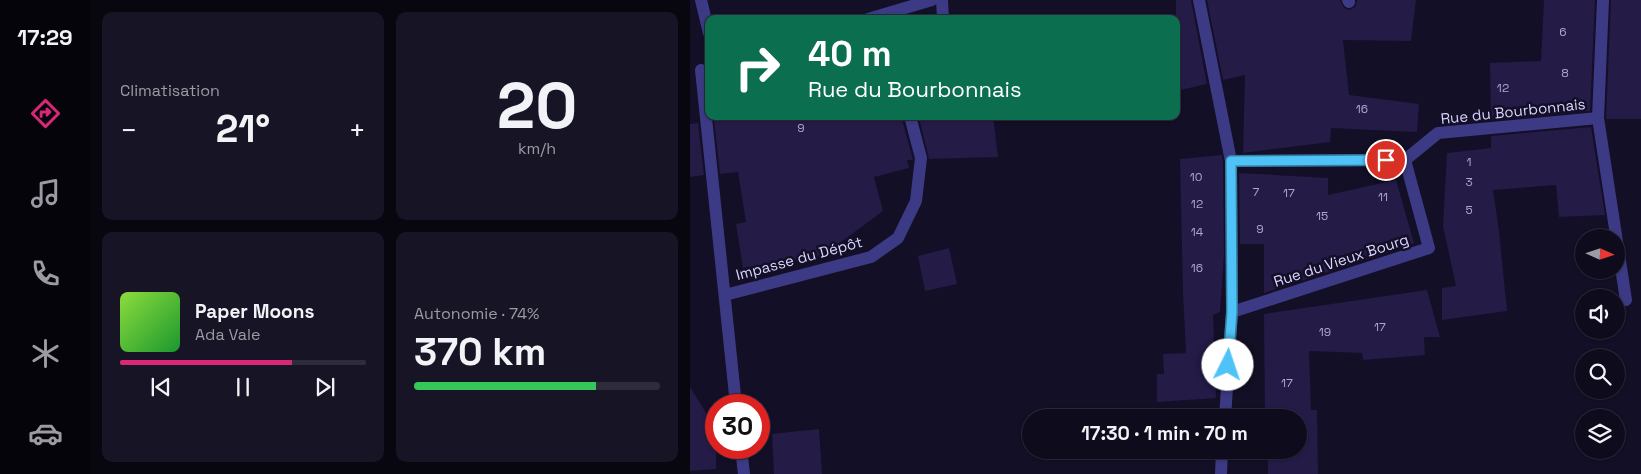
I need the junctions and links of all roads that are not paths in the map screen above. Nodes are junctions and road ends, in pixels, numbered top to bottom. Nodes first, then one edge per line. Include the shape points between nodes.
1 (701, 0) edge
2 (932, 0) edge
3 (942, 0) edge
4 (1199, 0) edge
5 (1603, 0) edge
6 (881, 15) edge
7 (943, 15) edge
8 (705, 16) edge
9 (700, 71) edge
10 (705, 116) edge
11 (1598, 118) junction
12 (705, 120) edge
13 (911, 120) edge
14 (1405, 160) junction
15 (1231, 161) junction
16 (725, 295) junction
17 (1626, 300) dead end
18 (1232, 312) junction
19 (735, 394) edge
20 (1226, 409) edge
21 (742, 459) edge
22 (1222, 459) edge
23 (744, 474) edge
24 (1221, 474) edge

1 - 8 street
2 - 6 street
3 - 7 street
4 - 15 street
5 - 11 street, Rue du Bourbonnais
9 - 10 street
11 - 14 street, Rue du Bourbonnais via 1438,133
11 - 17 street
12 - 16 street
13 - 16 street, Impasse du Dépôt via 921,158 916,201 898,238 871,257
14 - 15 street
14 - 18 street, Rue du Vieux Bourg via 1429,248
15 - 18 street
16 - 19 street
18 - 20 street
21 - 23 street
22 - 24 street

